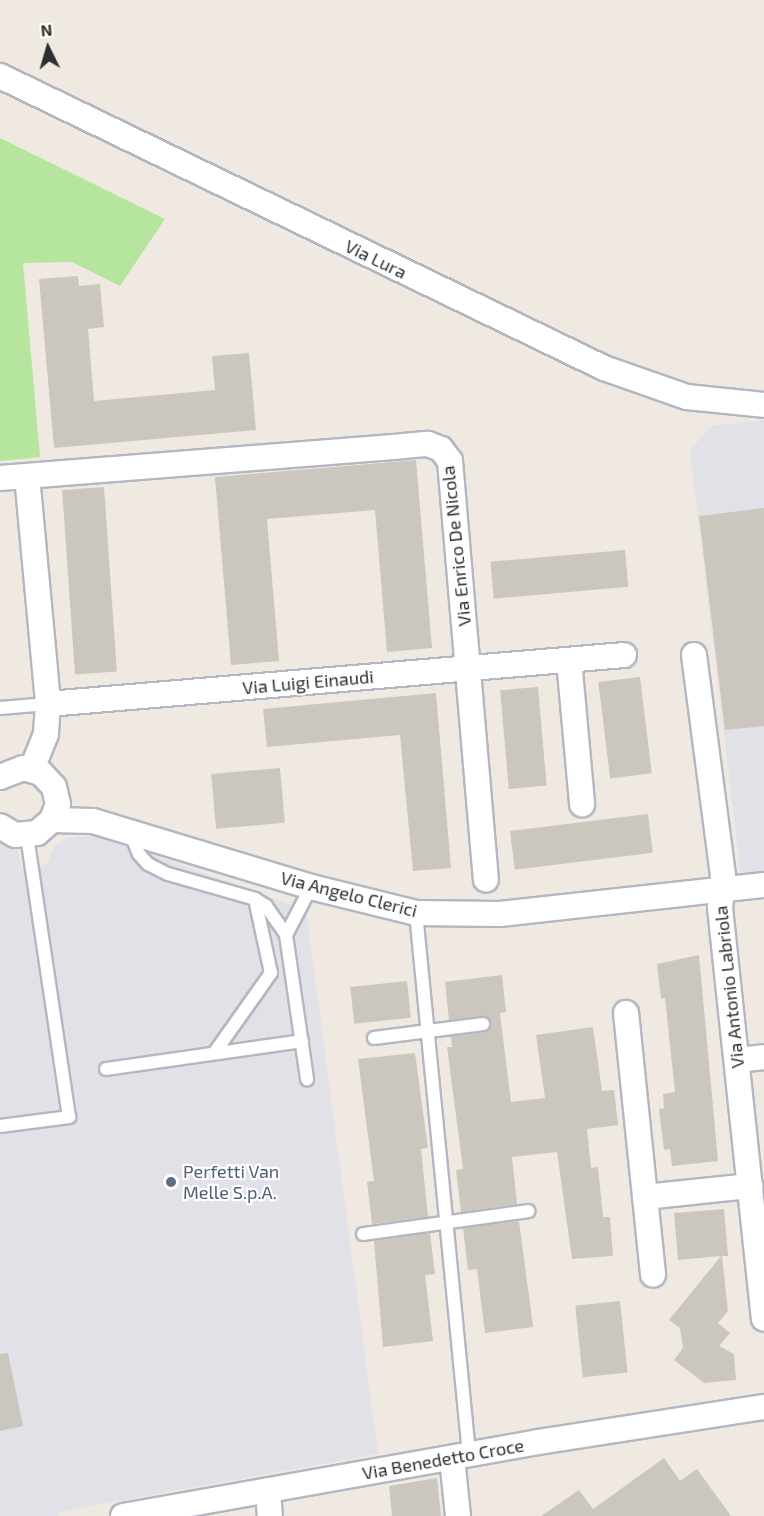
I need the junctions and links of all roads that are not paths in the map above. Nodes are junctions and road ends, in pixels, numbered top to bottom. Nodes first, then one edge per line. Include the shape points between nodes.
1 (0, 76) edge
2 (764, 405) edge
3 (27, 476) junction
4 (0, 478) edge
5 (624, 655) dead end
6 (694, 655) dead end
7 (568, 660) junction
8 (468, 668) junction
9 (48, 704) junction
10 (0, 708) edge
11 (33, 769) junction
12 (0, 777) edge
13 (57, 796) junction
14 (582, 804) dead end
15 (52, 820) junction
16 (93, 821) junction
17 (0, 826) edge
18 (129, 831) junction
19 (27, 836) junction
20 (486, 879) dead end
21 (764, 885) edge
22 (311, 886) junction
23 (721, 890) junction
24 (255, 899) junction
25 (416, 913) junction
26 (286, 935) junction
27 (626, 1012) dead end
28 (483, 1024) dead end
29 (428, 1031) junction
30 (374, 1038) dead end
31 (302, 1041) junction
32 (215, 1052) junction
33 (764, 1057) edge
34 (736, 1060) junction
35 (106, 1069) dead end
36 (307, 1079) dead end
37 (0, 1126) edge
38 (750, 1186) junction
39 (645, 1197) junction
40 (528, 1212) dead end
41 (446, 1223) junction
42 (759, 1225) edge
43 (363, 1234) dead end
44 (653, 1275) dead end
45 (764, 1319) edge
46 (764, 1407) edge
47 (460, 1456) junction
48 (268, 1490) junction
49 (123, 1516) edge
50 (270, 1516) edge
51 (458, 1516) edge

1 - 2 street, Via Lura via 604,368 687,397
3 - 4 street, Via Enrico De Nicola
3 - 8 street, Via Enrico De Nicola via 428,444 441,449 450,461
3 - 9 street
5 - 7 street, Via Luigi Einaudi
6 - 23 street, Via Antonio Labriola via 723,874
7 - 8 street, Via Luigi Einaudi
7 - 14 street
8 - 9 street, Via Luigi Einaudi
8 - 20 street, Via Enrico De Nicola
9 - 10 lane
9 - 11 street via 45,734
11 - 12 street via 14,769
11 - 13 street, Via Angelo Clerici via 49,779
13 - 15 street
13 - 16 street, Via Angelo Clerici
15 - 16 street, Via Angelo Clerici
15 - 19 street
16 - 18 street, Via Angelo Clerici
17 - 19 street via 15,835
18 - 22 street, Via Angelo Clerici
18 - 24 lane via 148,864 168,874
19 - 37 lane via 69,1117
21 - 23 street, Via Angelo Clerici
22 - 25 street, Via Angelo Clerici
22 - 26 lane
23 - 25 street, Via Angelo Clerici via 500,914
23 - 34 street, Via Antonio Labriola
24 - 26 lane via 266,906
24 - 32 lane via 271,973
25 - 29 lane
26 - 31 lane
27 - 39 street
28 - 29 lane
29 - 30 lane
29 - 41 lane
31 - 32 lane
31 - 36 lane
32 - 35 lane
33 - 34 street
34 - 38 street, Via Antonio Labriola
38 - 39 street
38 - 42 street, Via Antonio Labriola
39 - 44 street
40 - 41 lane
41 - 43 lane
41 - 47 lane
42 - 45 street, Via Antonio Labriola
46 - 47 street, Via Benedetto Croce
47 - 48 street, Via Benedetto Croce
47 - 51 street
48 - 49 street, Via Benedetto Croce
48 - 50 street

